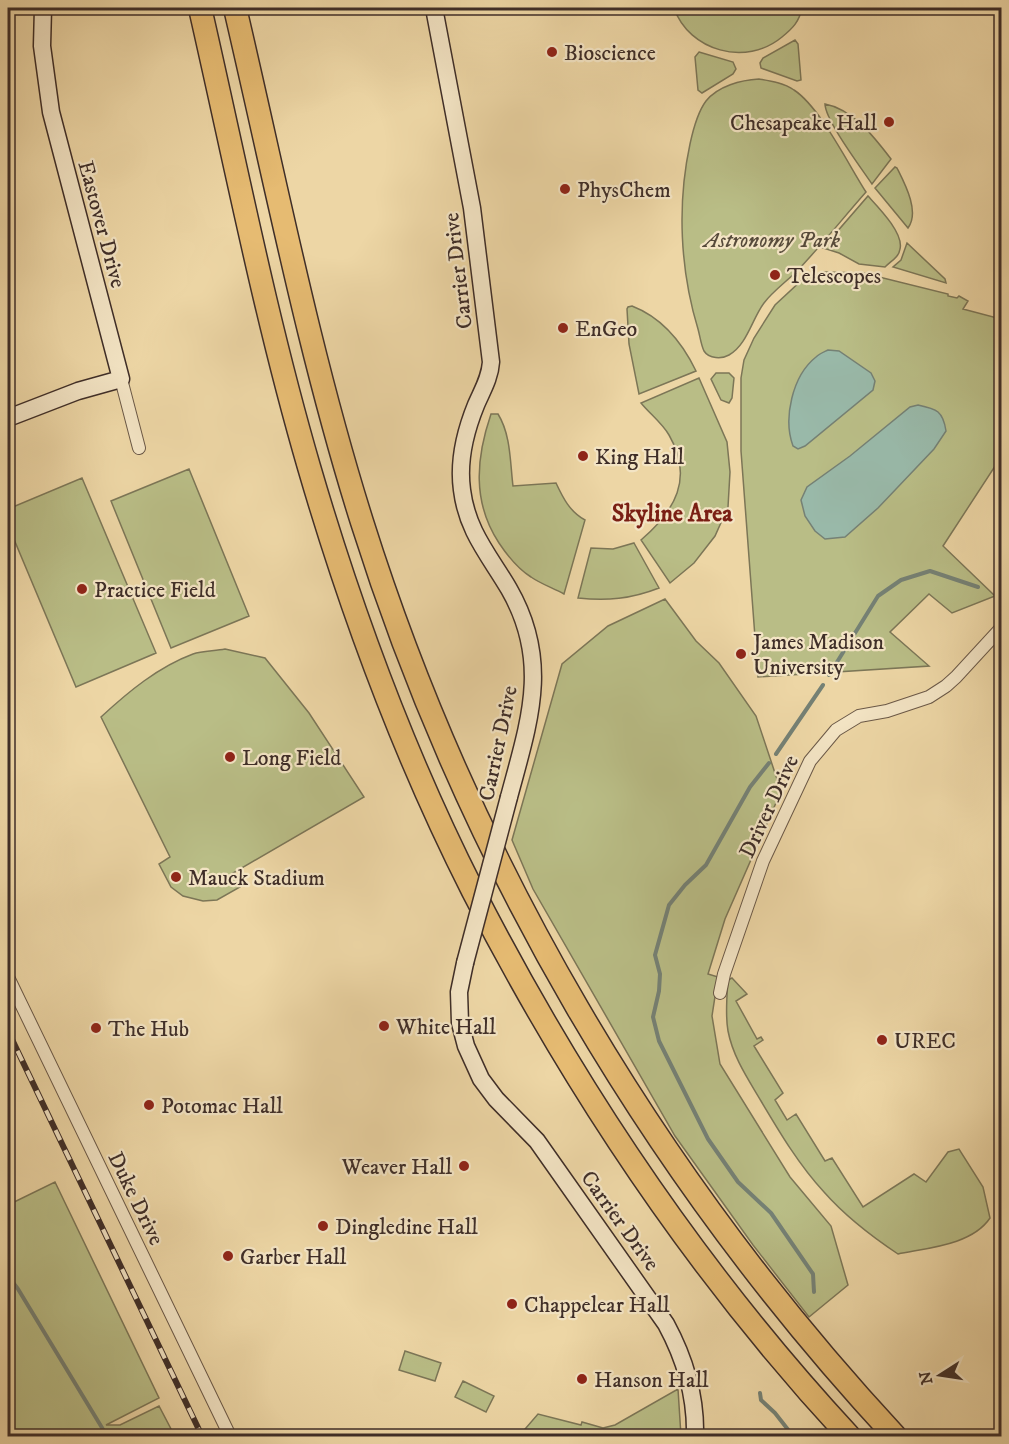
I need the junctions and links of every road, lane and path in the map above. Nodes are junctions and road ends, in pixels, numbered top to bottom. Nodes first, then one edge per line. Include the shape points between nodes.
1 (43, 8) edge
2 (200, 8) edge
3 (236, 8) edge
4 (434, 8) edge
5 (121, 379) junction
6 (8, 418) edge
7 (140, 448) dead end
8 (1002, 627) edge
9 (8, 977) edge
10 (720, 993) dead end
11 (230, 1437) edge
12 (695, 1437) edge
13 (849, 1437) edge
14 (895, 1437) edge

1 - 5 street, Eastover Drive via 42,46 51,112
2 - 13 highway via 309,468 378,672 439,818 471,888 522,981 619,1142 770,1347
3 - 14 highway via 307,319 353,494 419,684 479,820 578,1010 669,1154 781,1304
4 - 12 street, Carrier Drive, bridge via 472,208 491,362 463,449 462,493 473,530 520,613 534,677 532,707 460,985 459,1016 476,1068 496,1099 537,1141 666,1324 686,1370 695,1412
5 - 6 street via 78,390
5 - 7 street, Eastover Drive
8 - 10 street, Driver Drive via 946,686 929,697 859,716 836,730 810,761 763,861
9 - 11 street, Duke Drive

